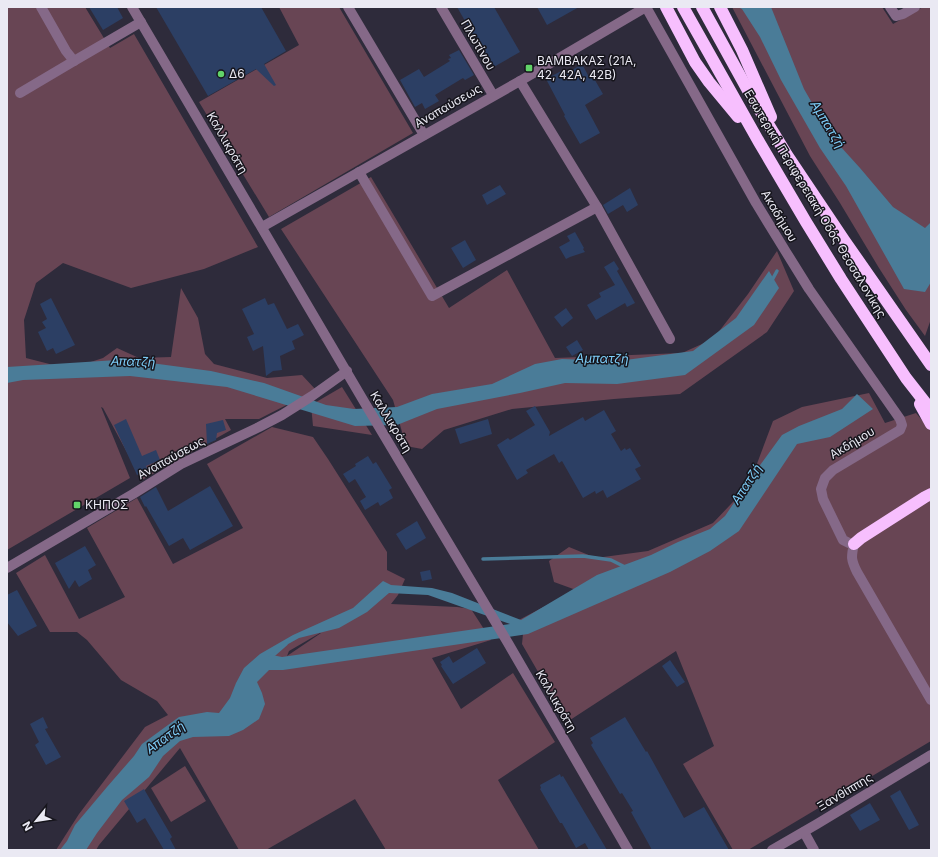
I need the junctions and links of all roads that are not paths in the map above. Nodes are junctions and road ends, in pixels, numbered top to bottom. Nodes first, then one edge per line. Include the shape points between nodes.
1 (41, 7) edge
2 (132, 7) edge
3 (348, 7) edge
4 (441, 7) edge
5 (646, 7) edge
6 (666, 7) edge
7 (683, 7) edge
8 (702, 7) edge
9 (720, 7) edge
10 (915, 7) edge
11 (893, 11) edge
12 (141, 22) junction
13 (74, 61) junction
14 (520, 80) junction
15 (20, 93) dead end
16 (493, 96) junction
17 (424, 135) junction
18 (759, 142) junction
19 (787, 155) junction
20 (359, 172) junction
21 (597, 207) junction
22 (262, 227) junction
23 (670, 339) dead end
24 (931, 365) edge
25 (347, 372) junction
26 (906, 378) junction
27 (931, 410) edge
28 (931, 424) edge
29 (900, 430) joint
30 (929, 493) edge
31 (854, 544) junction
32 (7, 568) edge
33 (931, 700) edge
34 (931, 755) edge
35 (804, 832) junction
36 (628, 850) edge
37 (772, 850) edge
38 (814, 850) edge

1 - 13 street
2 - 12 street, Καλλικράτη
3 - 17 street
4 - 16 street, Πλωτίνου
5 - 14 street, Αναπαύσεως
5 - 29 street, Ακαδήμου via 756,203 809,289 900,418
6 - 18 highway via 695,62
7 - 18 highway, Εσωτερική Περιφερειακή Οδός Θεσσαλονίκης
8 - 19 highway, Εσωτερική Περιφερειακή Οδός Θεσσαλονίκης
9 - 19 highway via 751,69
10 - 11 street via 903,14
12 - 13 street
12 - 22 street, Καλλικράτη
13 - 15 street
14 - 16 street, Αναπαύσεως
14 - 21 street
16 - 17 street, Αναπαύσεως
17 - 20 street, Αναπαύσεως
18 - 26 highway, Εσωτερική Περιφερειακή Οδός Θεσσαλονίκης via 841,279
19 - 24 highway, Εσωτερική Περιφερειακή Οδός Θεσσαλονίκης
20 - 21 street via 432,296
20 - 22 street, Αναπαύσεως
21 - 23 street
22 - 25 street, Καλλικράτη
25 - 32 street, Αναπαύσεως via 282,415 182,464
25 - 36 street, Καλλικράτη
26 - 27 highway, Εσωτερική Περιφερειακή Οδός Θεσσαλονίκης
26 - 28 highway
29 - 31 street, Ακδήμου via 833,470 825,478 821,489 823,499 843,540
30 - 31 highway
31 - 33 street via 852,562
34 - 35 street, Ξανθίππης
35 - 37 street, Ξανθίππης
35 - 38 street

